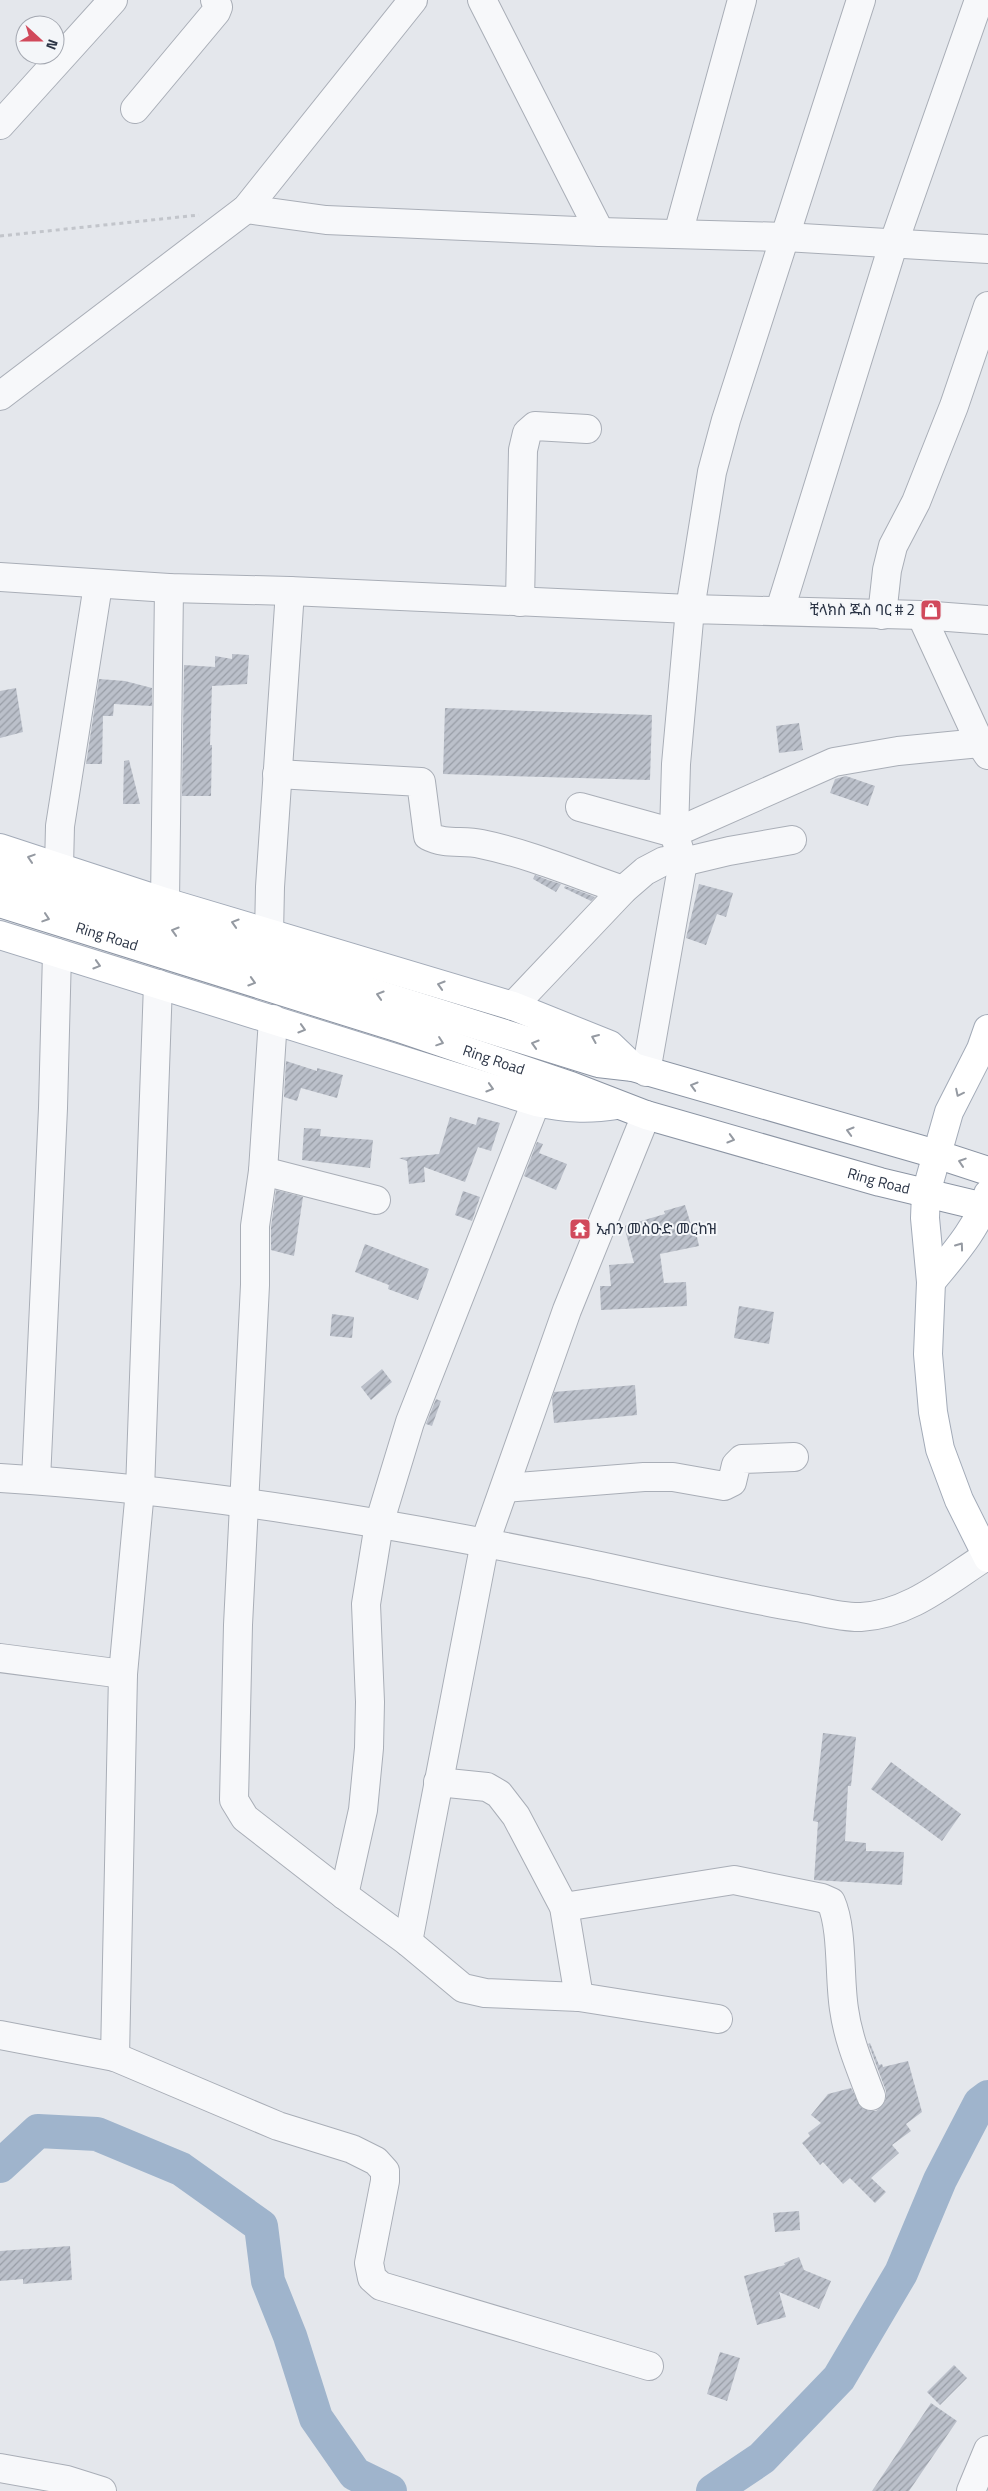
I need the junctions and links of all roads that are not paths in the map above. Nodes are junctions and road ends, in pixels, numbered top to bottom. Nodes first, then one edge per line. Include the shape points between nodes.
1 (113, 0) edge
2 (215, 0) edge
3 (413, 0) edge
4 (482, 0) edge
5 (742, 0) edge
6 (862, 0) edge
7 (979, 0) edge
8 (135, 109) dead end
9 (0, 125) edge
10 (246, 209) junction
11 (600, 232) junction
12 (678, 234) junction
13 (785, 237) junction
14 (893, 245) junction
15 (988, 249) edge
16 (988, 306) edge
17 (0, 396) edge
18 (587, 429) dead end
19 (0, 577) edge
20 (98, 584) junction
21 (169, 588) junction
22 (290, 591) junction
23 (520, 602) junction
24 (690, 609) junction
25 (780, 610) junction
26 (882, 615) junction
27 (921, 615) junction
28 (988, 620) edge
29 (984, 749) edge
30 (277, 774) junction
31 (580, 807) dead end
32 (674, 833) junction
33 (792, 840) dead end
34 (0, 848) edge
35 (683, 862) junction
36 (59, 867) junction
37 (0, 876) edge
38 (623, 890) junction
39 (165, 902) junction
40 (0, 903) edge
41 (269, 934) junction
42 (0, 935) edge
43 (58, 953) junction
44 (158, 984) junction
45 (513, 1006) junction
46 (273, 1020) junction
47 (985, 1039) edge
48 (640, 1069) junction
49 (988, 1076) edge
50 (536, 1102) junction
51 (617, 1105) junction
52 (646, 1115) junction
53 (936, 1154) junction
54 (263, 1171) junction
55 (988, 1171) edge
56 (926, 1193) junction
57 (376, 1200) dead end
58 (987, 1203) edge
59 (931, 1282) junction
60 (794, 1457) dead end
61 (0, 1478) edge
62 (36, 1480) junction
63 (504, 1488) junction
64 (140, 1490) junction
65 (245, 1503) junction
66 (380, 1524) junction
67 (485, 1542) junction
68 (987, 1556) edge
69 (0, 1658) edge
70 (123, 1674) junction
71 (438, 1782) junction
72 (344, 1895) junction
73 (564, 1907) junction
74 (408, 1942) junction
75 (579, 1997) junction
76 (718, 2020) dead end
77 (0, 2035) edge
78 (115, 2056) junction
79 (871, 2096) dead end
80 (649, 2366) dead end
81 (988, 2450) edge
82 (0, 2468) edge
83 (102, 2491) edge
84 (970, 2491) edge

1 - 9 street
2 - 8 street via 216,12
3 - 10 street
4 - 11 street
5 - 12 street
6 - 13 street
7 - 14 street
10 - 11 street via 326,220
10 - 17 street
11 - 12 street
12 - 13 street
13 - 14 street
13 - 24 street via 712,472
14 - 15 street
14 - 25 street
16 - 26 street via 954,406 916,502 893,546
18 - 23 street via 535,426 526,433
19 - 20 street
20 - 21 street
20 - 36 street via 60,826
21 - 22 street
21 - 39 street
22 - 23 street
22 - 30 street
23 - 24 street
24 - 25 street
24 - 32 street via 676,764
25 - 26 street
26 - 27 street
27 - 28 street
27 - 29 street
29 - 32 street via 898,751 834,762
30 - 38 street via 422,782 427,831 433,839 479,843 528,856
30 - 41 street
31 - 32 street
32 - 35 street
33 - 35 street
36 -> 34 main road
35 - 38 street via 664,861 645,871
35 - 48 street
36 - 39 main road
48 -> 37 main road, Ring Road via 598,1063
38 - 45 street
41 -> 39 main road
40 -> 51 main road, Ring Road via 399,1028 571,1086
45 -> 41 main road
42 - 43 main road
43 -> 44 main road
43 - 62 street
44 - 46 main road
44 - 64 street
48 -> 45 main road via 610,1045
46 -> 50 main road
46 - 54 street
47 - 49 main road
47 -> 53 main road via 949,1112
53 -> 48 main road, Ring Road
50 - 51 main road via 572,1109
50 - 66 street via 410,1422
51 - 52 main road, Ring Road
52 -> 56 main road, Ring Road
52 - 63 street via 567,1310
55 -> 53 main road, Ring Road
53 - 56 main road
54 - 57 street
54 - 65 street via 255,1226
56 - 58 main road, Ring Road
56 - 59 main road via 926,1245
59 -> 58 main road via 970,1232
59 - 68 main road via 928,1354 940,1449 956,1492
60 - 63 street via 742,1459 736,1466 732,1482 724,1486 673,1477
61 - 62 street
62 - 64 street
63 - 67 street
64 - 65 street
64 - 70 street
65 - 66 street
65 - 72 street via 234,1800 245,1818
66 - 67 street
66 - 72 street via 366,1604 370,1702 363,1810
67 - 68 street via 765,1602 860,1617 888,1613 922,1600
67 - 71 street
69 - 70 street
70 - 78 street
71 - 73 street via 487,1787 500,1794 516,1816
71 - 74 street
72 - 74 street
73 - 75 street
73 - 79 street via 734,1880 831,1902 836,1912 840,1979 849,2034
74 - 75 street via 463,1988 485,1993
75 - 76 street
77 - 78 street
78 - 80 street via 278,2126 352,2149 376,2161 385,2171 385,2181 369,2263 372,2278 380,2286
81 - 84 street
82 - 83 street via 67,2480

